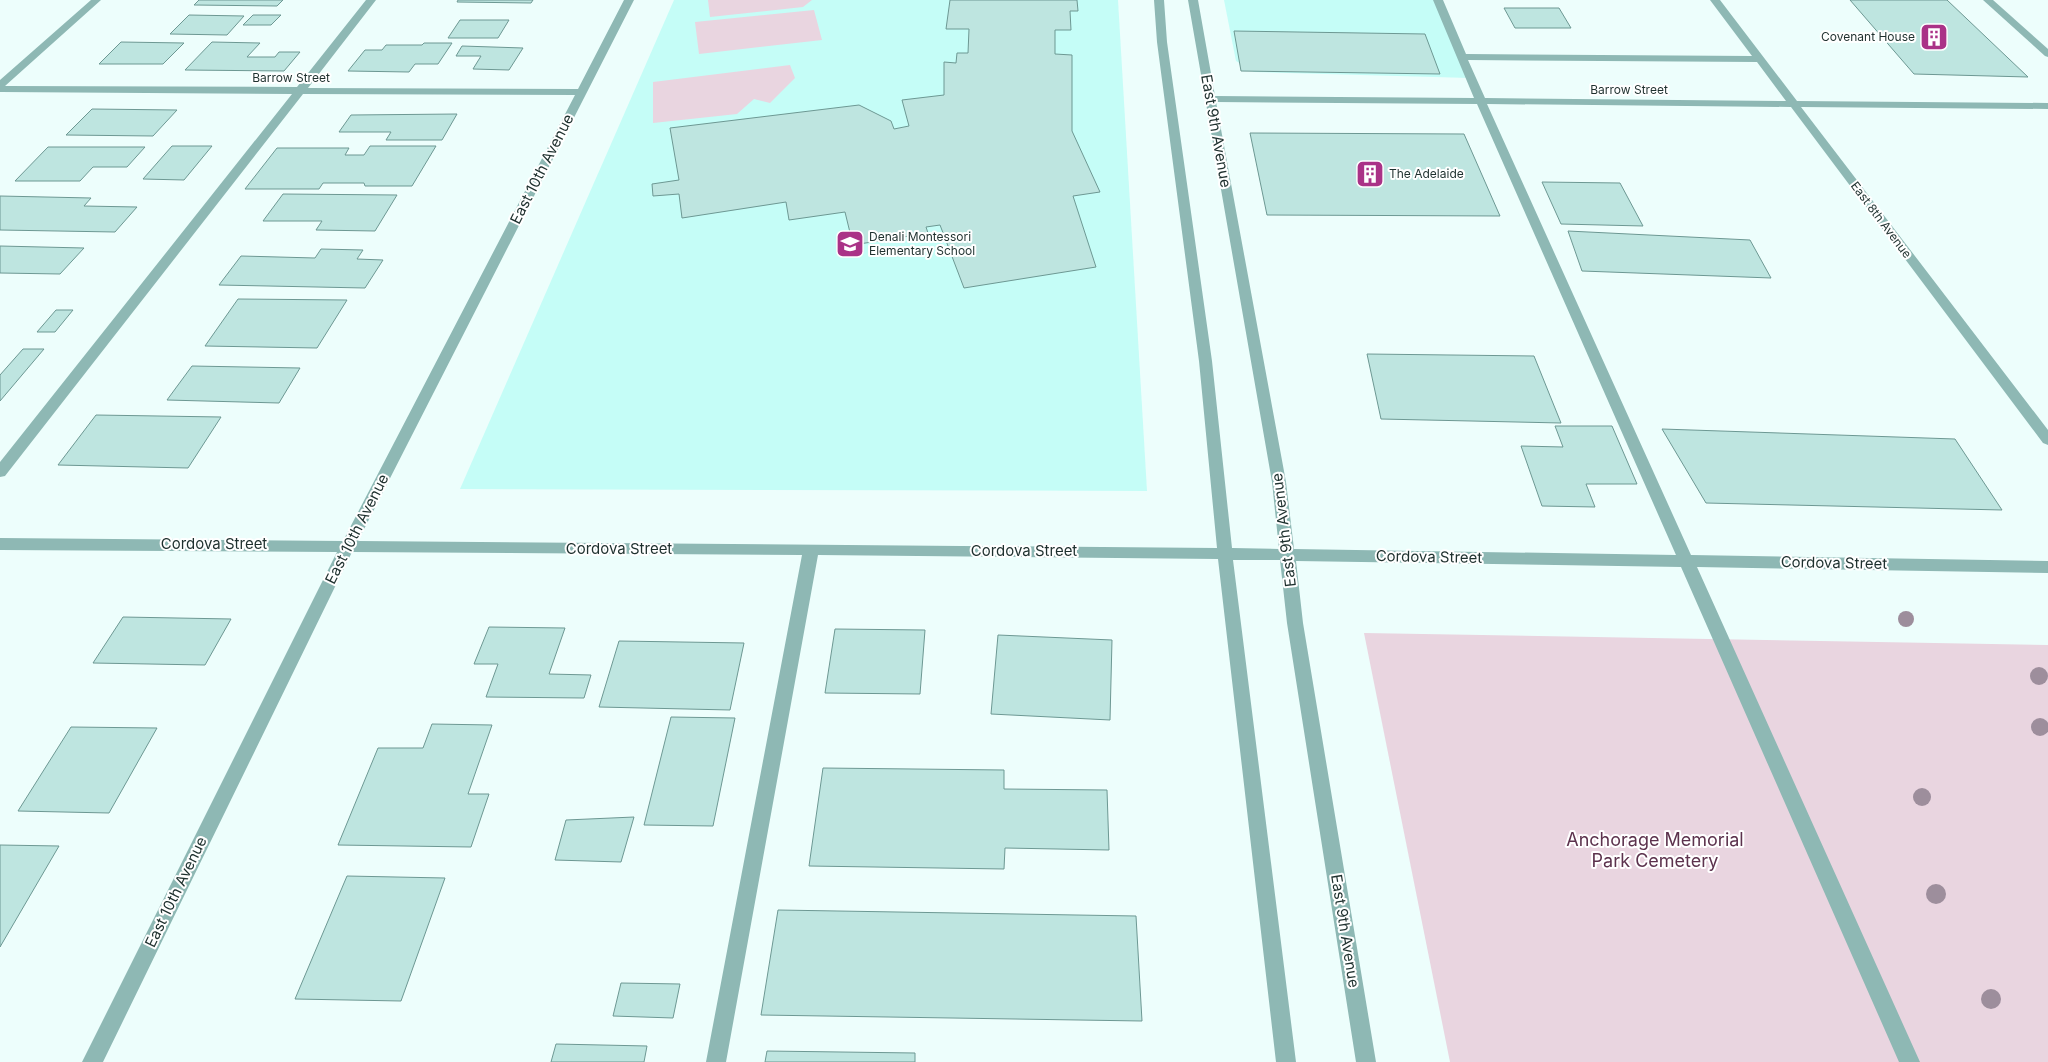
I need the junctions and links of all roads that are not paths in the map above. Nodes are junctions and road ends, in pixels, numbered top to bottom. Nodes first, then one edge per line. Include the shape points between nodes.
1 (96, 0) edge
2 (372, 0) edge
3 (629, 0) edge
4 (1158, 0) edge
5 (1193, 0) edge
6 (1438, 0) edge
7 (1715, 0) edge
8 (1988, 0) edge
9 (2048, 54) edge
10 (1462, 57) junction
11 (1760, 59) junction
12 (0, 87) edge
13 (300, 90) junction
14 (581, 92) junction
15 (1210, 99) junction
16 (1481, 102) junction
17 (1794, 104) junction
18 (2048, 106) edge
19 (2048, 440) edge
20 (0, 472) edge
21 (0, 544) edge
22 (348, 545) junction
23 (811, 550) junction
24 (1225, 554) junction
25 (1287, 554) junction
26 (1686, 561) junction
27 (2048, 566) edge
28 (92, 1062) edge
29 (716, 1062) edge
30 (1286, 1062) edge
31 (1366, 1062) edge
32 (1910, 1062) edge

1 - 12 street
2 - 13 street
3 - 14 street, East 10th Avenue
4 - 24 street via 1200,314
5 - 15 street, East 9th Avenue
6 - 10 street
7 - 11 street, East 8th Avenue
8 - 9 street
10 - 11 street
10 - 16 street
11 - 17 street, East 8th Avenue
12 - 13 street, Barrow Street
13 - 14 street, Barrow Street
13 - 20 street
14 - 22 street, East 10th Avenue
15 - 16 street, Barrow Street
15 - 25 street, East 9th Avenue via 1279,482
16 - 17 street, Barrow Street
16 - 26 street
17 - 18 street, Barrow Street
17 - 19 street, East 8th Avenue
21 - 22 street, Cordova Street
22 - 23 street, Cordova Street
22 - 28 street, East 10th Avenue
23 - 24 street, Cordova Street
23 - 29 street
24 - 25 street, Cordova Street
24 - 30 street
25 - 26 street, Cordova Street
25 - 31 street, East 9th Avenue via 1296,633
26 - 27 street, Cordova Street
26 - 32 street

